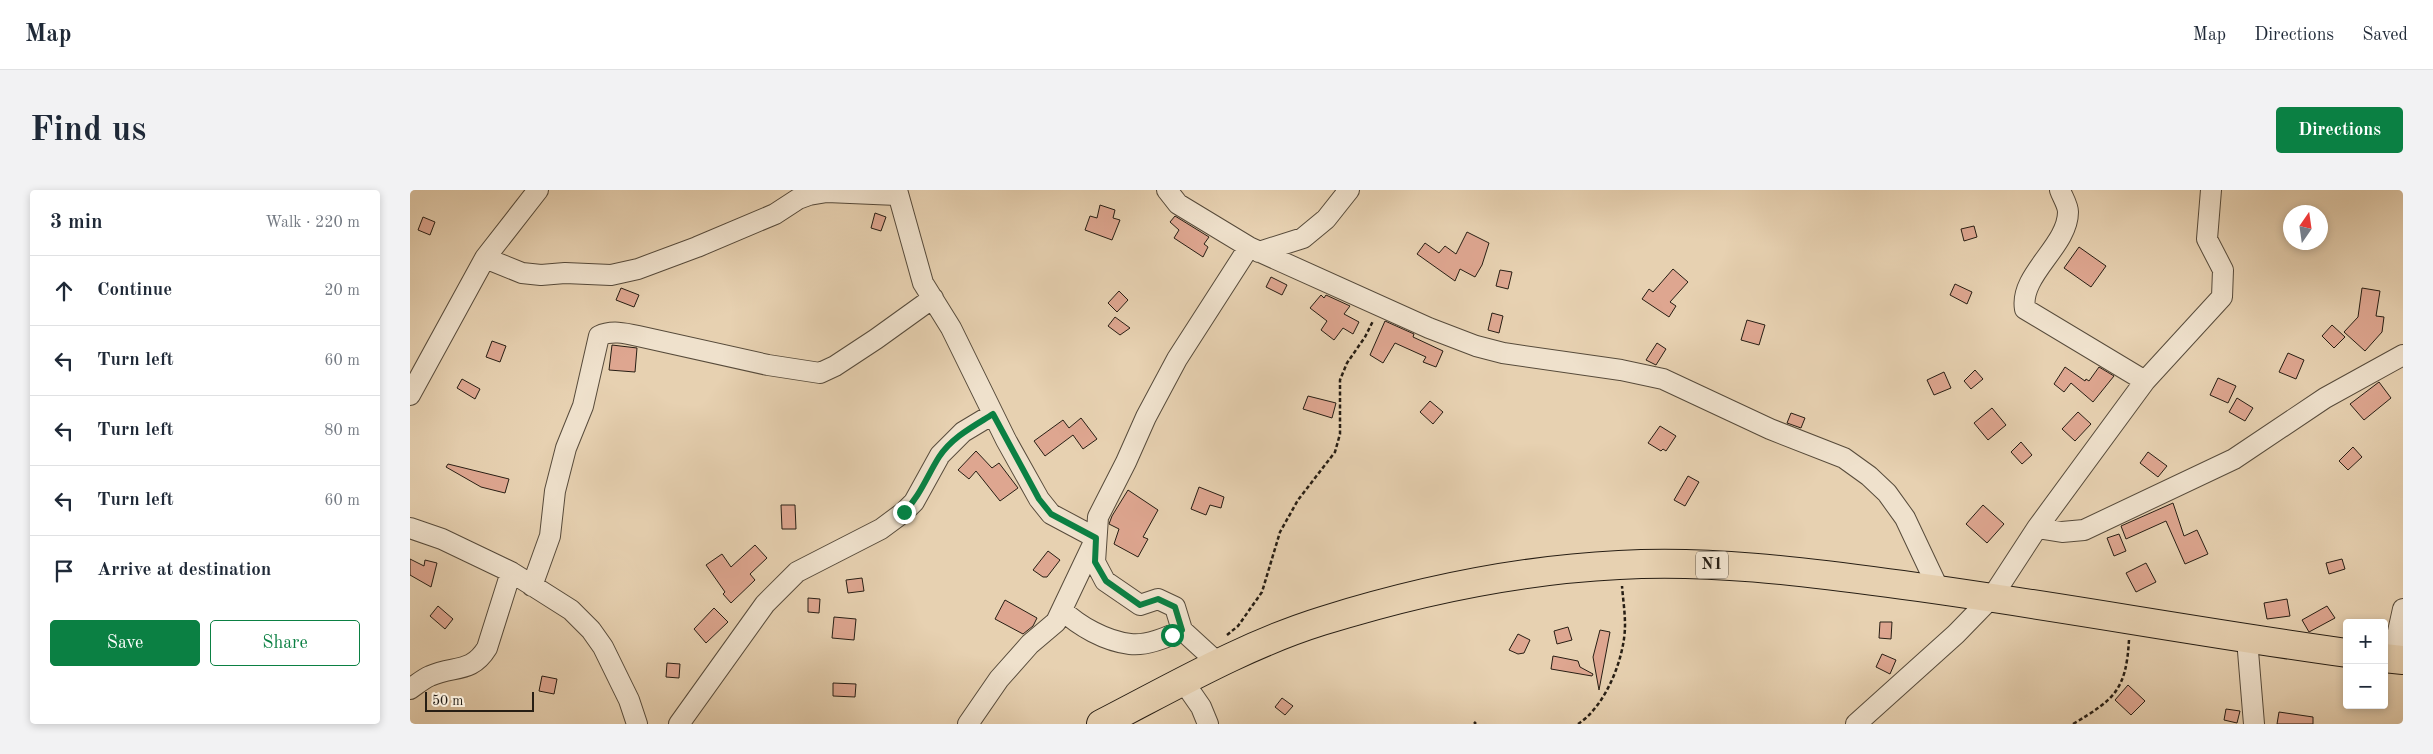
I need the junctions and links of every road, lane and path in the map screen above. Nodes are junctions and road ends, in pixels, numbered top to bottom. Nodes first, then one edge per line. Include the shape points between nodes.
1 (538, 190) edge
2 (1167, 190) edge
3 (1349, 190) edge
4 (2060, 190) edge
5 (2211, 190) edge
6 (897, 192) edge
7 (1254, 249) junction
8 (485, 258) junction
9 (933, 298) junction
10 (1380, 306) junction
11 (2403, 355) edge
12 (2145, 382) junction
13 (410, 395) edge
14 (993, 414) junction
15 (410, 528) edge
16 (2037, 528) junction
17 (1096, 538) junction
18 (1619, 564) junction
19 (511, 572) junction
20 (532, 586) junction
21 (1939, 590) junction
22 (1992, 597) junction
23 (2403, 609) edge
24 (1062, 610) junction
25 (2130, 621) junction
26 (1182, 630) junction
27 (2247, 639) junction
28 (2343, 652) edge
29 (1212, 657) junction
30 (2393, 659) edge
31 (1183, 681) junction
32 (410, 689) edge
33 (637, 724) edge
34 (679, 724) edge
35 (968, 724) edge
36 (1101, 724) edge
37 (1208, 724) edge
38 (1578, 724) edge
39 (1856, 724) edge
40 (2073, 724) edge
41 (2254, 724) edge

1 - 8 street
2 - 7 street via 1178,204
3 - 7 street via 1326,219 1303,238
4 - 12 street via 2068,211 2062,233 2036,274 2024,301 2026,309
5 - 12 street via 2207,239 2223,270 2222,296
6 - 8 street via 809,195 775,214 697,247 638,270 611,275 565,273 541,276 522,273
6 - 9 street via 923,283
7 - 10 street
7 - 17 street via 1177,359 1098,517
8 - 13 street
9 - 14 street
9 - 20 street via 876,339 820,373 617,332 599,336 583,406 566,448 555,492 550,536
10 - 21 street via 1476,346 1503,353 1664,379 1770,429 1844,458 1869,476 1892,499 1905,518
10 - 29 path via 1340,380 1340,434 1335,452 1298,500 1280,532 1262,592
11 - 16 street via 2325,398 2234,459 2084,530 2062,532
12 - 16 street
14 - 17 street via 1039,499 1051,514
14 - 34 street via 963,432 940,455 914,502 904,512 881,528 806,566 791,578 765,604
15 - 19 street via 442,539
16 - 22 street
17 - 24 street
17 - 26 street via 1095,562 1106,581 1140,605 1158,599 1175,607
18 - 21 highway, N1 via 1758,567
18 - 29 highway, N1 via 1516,574 1395,600
18 - 38 path via 1625,625 1622,652 1602,699
19 - 20 street
19 - 32 street via 487,648 480,659 470,666 430,676
20 - 33 street via 571,610 591,630 629,700
21 - 22 highway, N1
22 - 25 highway, N1
22 - 39 street
23 - 30 street
24 - 26 street via 1099,634 1130,644 1149,642
24 - 35 street via 1056,622 1030,644 999,679
25 - 27 highway, N1
25 - 40 path via 2124,679 2095,712
26 - 29 street
27 - 28 highway, N1
27 - 41 street
29 - 31 highway, N1
31 - 36 highway, N1
31 - 37 street via 1202,707

